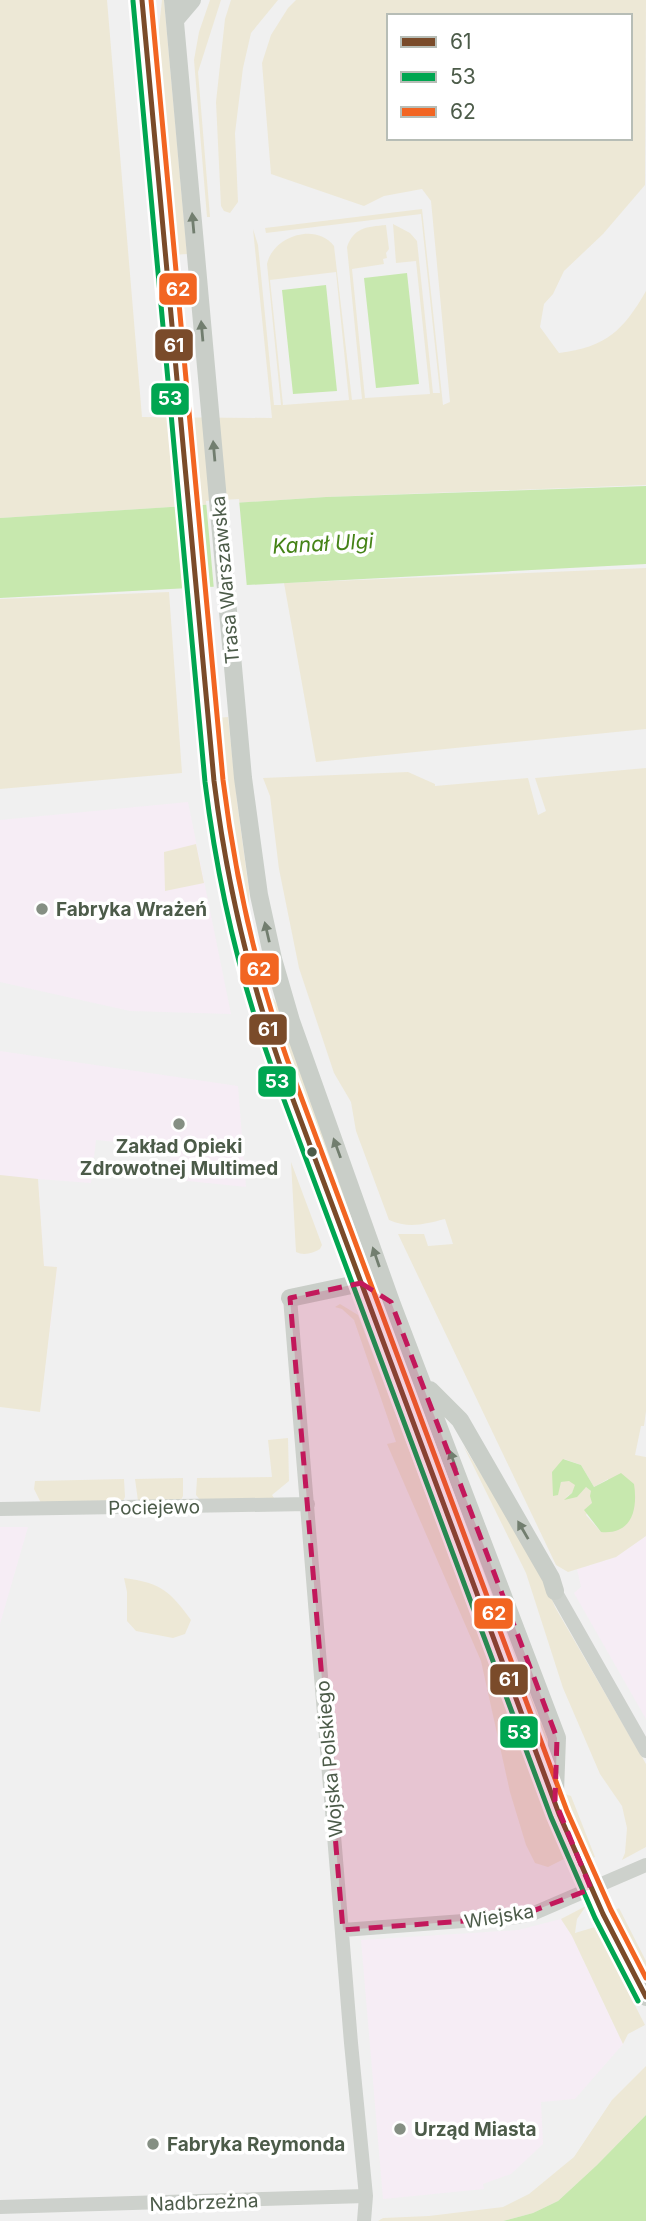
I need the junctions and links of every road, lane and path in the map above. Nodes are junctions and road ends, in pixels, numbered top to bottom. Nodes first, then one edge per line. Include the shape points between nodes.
1 (142, 0) edge
2 (173, 0) edge
3 (191, 0) edge
4 (175, 20) junction
5 (361, 1283) junction
6 (290, 1298) joint
7 (391, 1302) junction
8 (425, 1385) junction
9 (308, 1504) junction
10 (0, 1509) edge
11 (555, 1591) joint
12 (646, 1751) edge
13 (555, 1801) junction
14 (646, 1865) edge
15 (343, 1930) junction
16 (646, 1997) edge
17 (366, 2196) junction
18 (0, 2207) edge
19 (364, 2219) edge

1 - 5 main road, Trasa Warszawska via 222,845 242,947 265,1023
2 - 4 main road, Trasa Warszawska
3 - 4 main road
7 -> 4 main road, Trasa Warszawska via 303,1058 273,959 254,869
5 - 6 main road
5 - 7 main road
5 - 13 main road, Trasa Warszawska
6 - 9 street, Wojska Polskiego
7 - 8 main road, Trasa Warszawska
11 -> 8 main road via 460,1420
13 -> 8 main road, Trasa Warszawska via 557,1738
9 - 10 street, Pociejewo
9 - 15 street, Wojska Polskiego
11 - 12 street
13 - 16 main road, Trasa Warszawska, bridge via 603,1914
14 - 15 street, Wiejska via 532,1914
15 - 17 street, Wojska Polskiego
17 - 18 street, Nadbrzeżna
17 - 19 street, Wojska Polskiego

